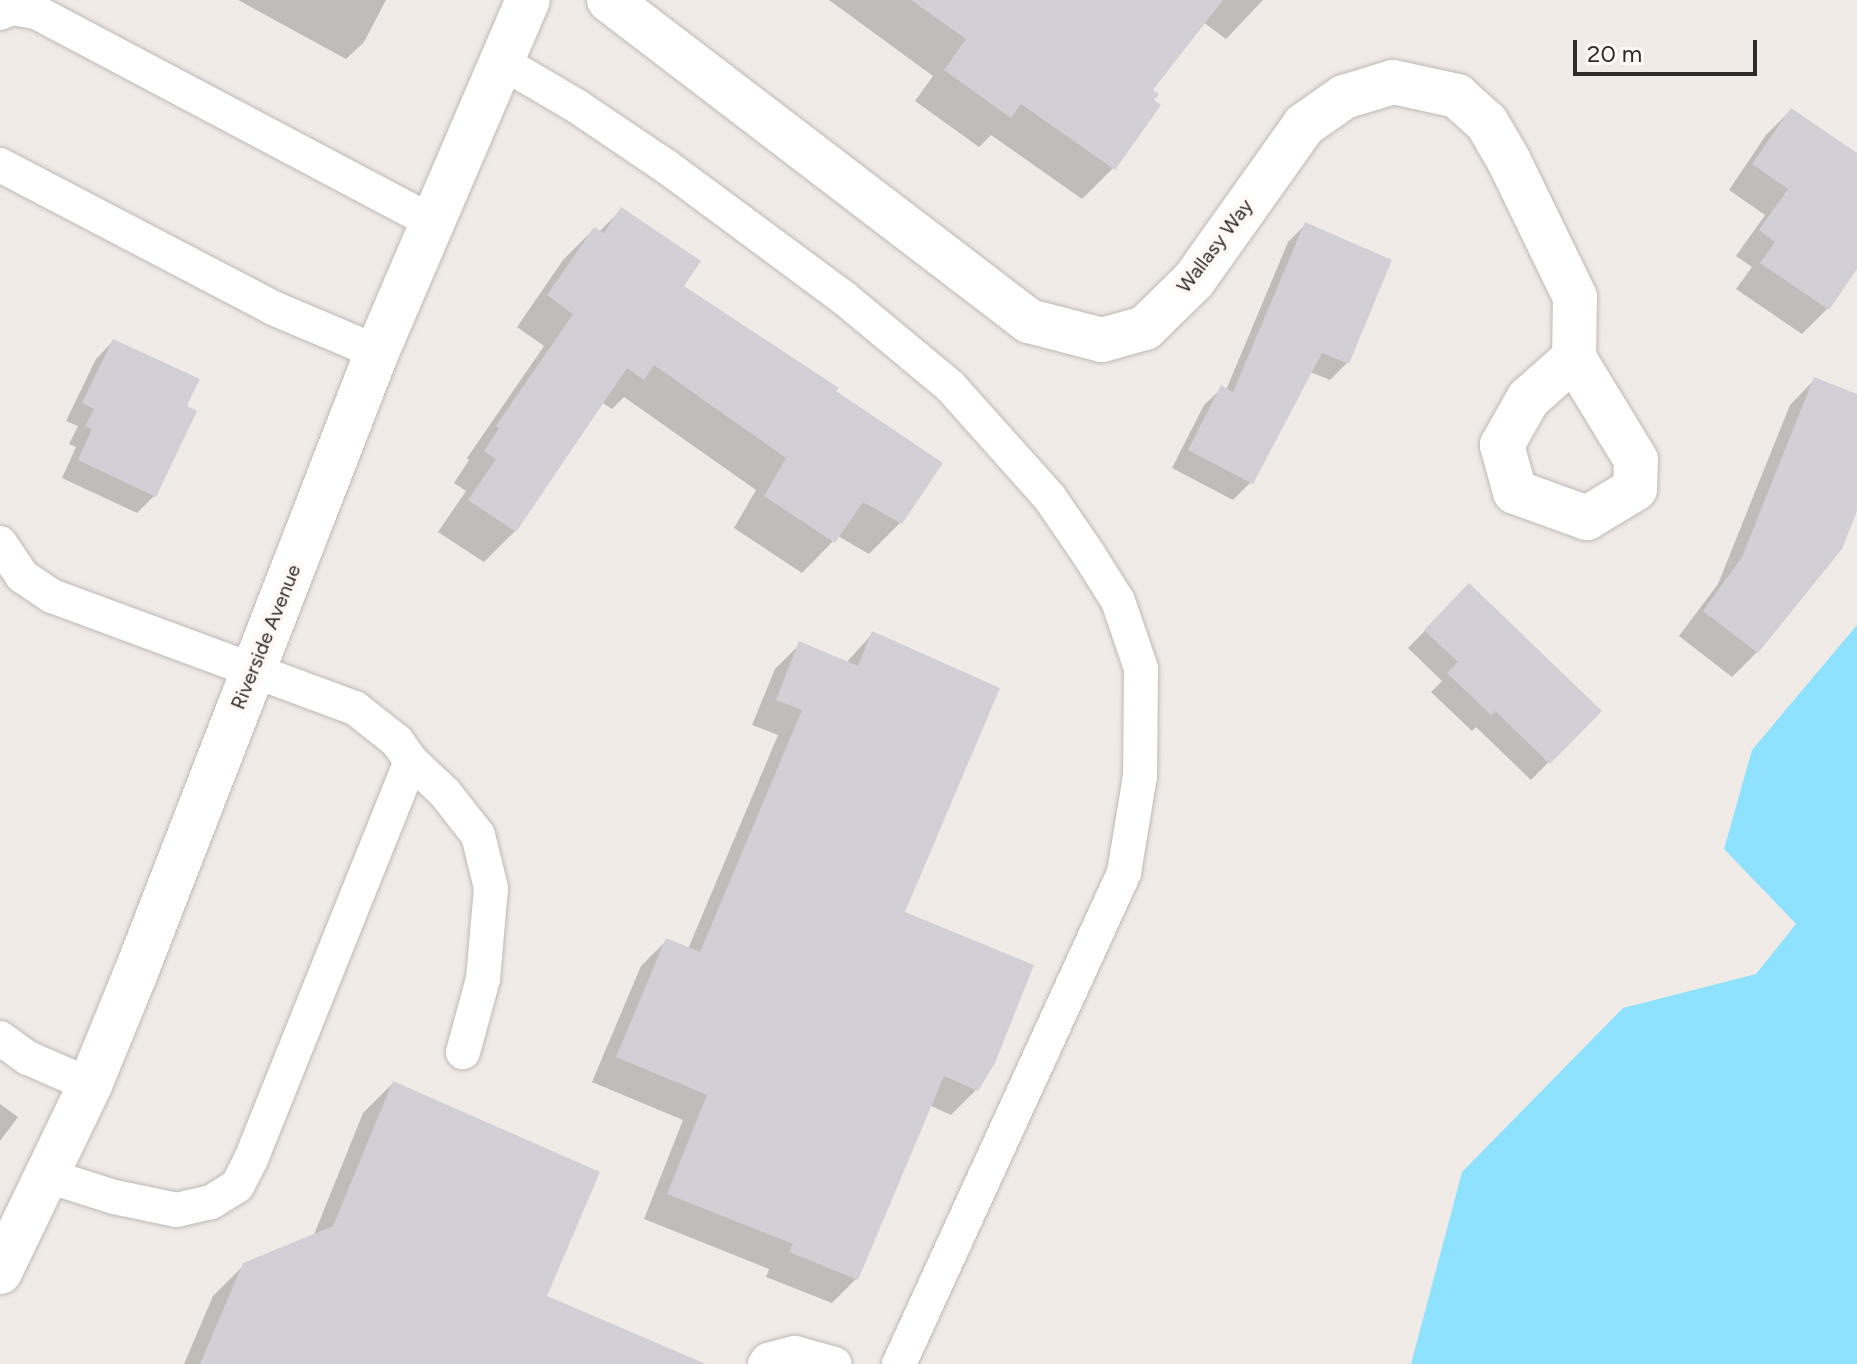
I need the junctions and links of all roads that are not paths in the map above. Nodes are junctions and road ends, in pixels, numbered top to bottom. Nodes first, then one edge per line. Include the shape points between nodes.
1 (528, 0) edge
2 (609, 0) edge
3 (0, 13) edge
4 (500, 61) junction
5 (0, 165) edge
6 (431, 221) junction
7 (377, 352) junction
8 (1574, 358) dead end
9 (0, 543) edge
10 (252, 670) junction
11 (411, 761) junction
12 (0, 1038) edge
13 (463, 1052) dead end
14 (90, 1085) junction
15 (48, 1176) junction
16 (0, 1272) edge
17 (765, 1364) edge
18 (835, 1364) edge
19 (899, 1364) edge

1 - 4 street, Riverside Avenue
2 - 8 street, Wallasy Way via 1029,321 1102,340 1145,328 1194,280 1304,125 1344,97 1393,82 1457,96 1487,123 1575,297
3 - 6 lane via 11,8 36,12
4 - 6 street, Riverside Avenue
4 - 19 lane via 667,167 844,298 950,386 1050,498 1118,601 1141,668 1140,776 1124,873
5 - 7 lane via 273,308
6 - 7 street, Riverside Avenue
7 - 10 street, Riverside Avenue
9 - 10 lane via 22,576 52,596
10 - 11 lane via 355,708 397,741
10 - 14 street, Riverside Avenue
11 - 13 lane via 478,835 491,888 483,979
11 - 15 lane via 237,1186 211,1202 177,1210
12 - 14 lane via 28,1058
14 - 15 street, Riverside Avenue
15 - 16 street, Riverside Avenue
17 - 18 lane via 795,1353

